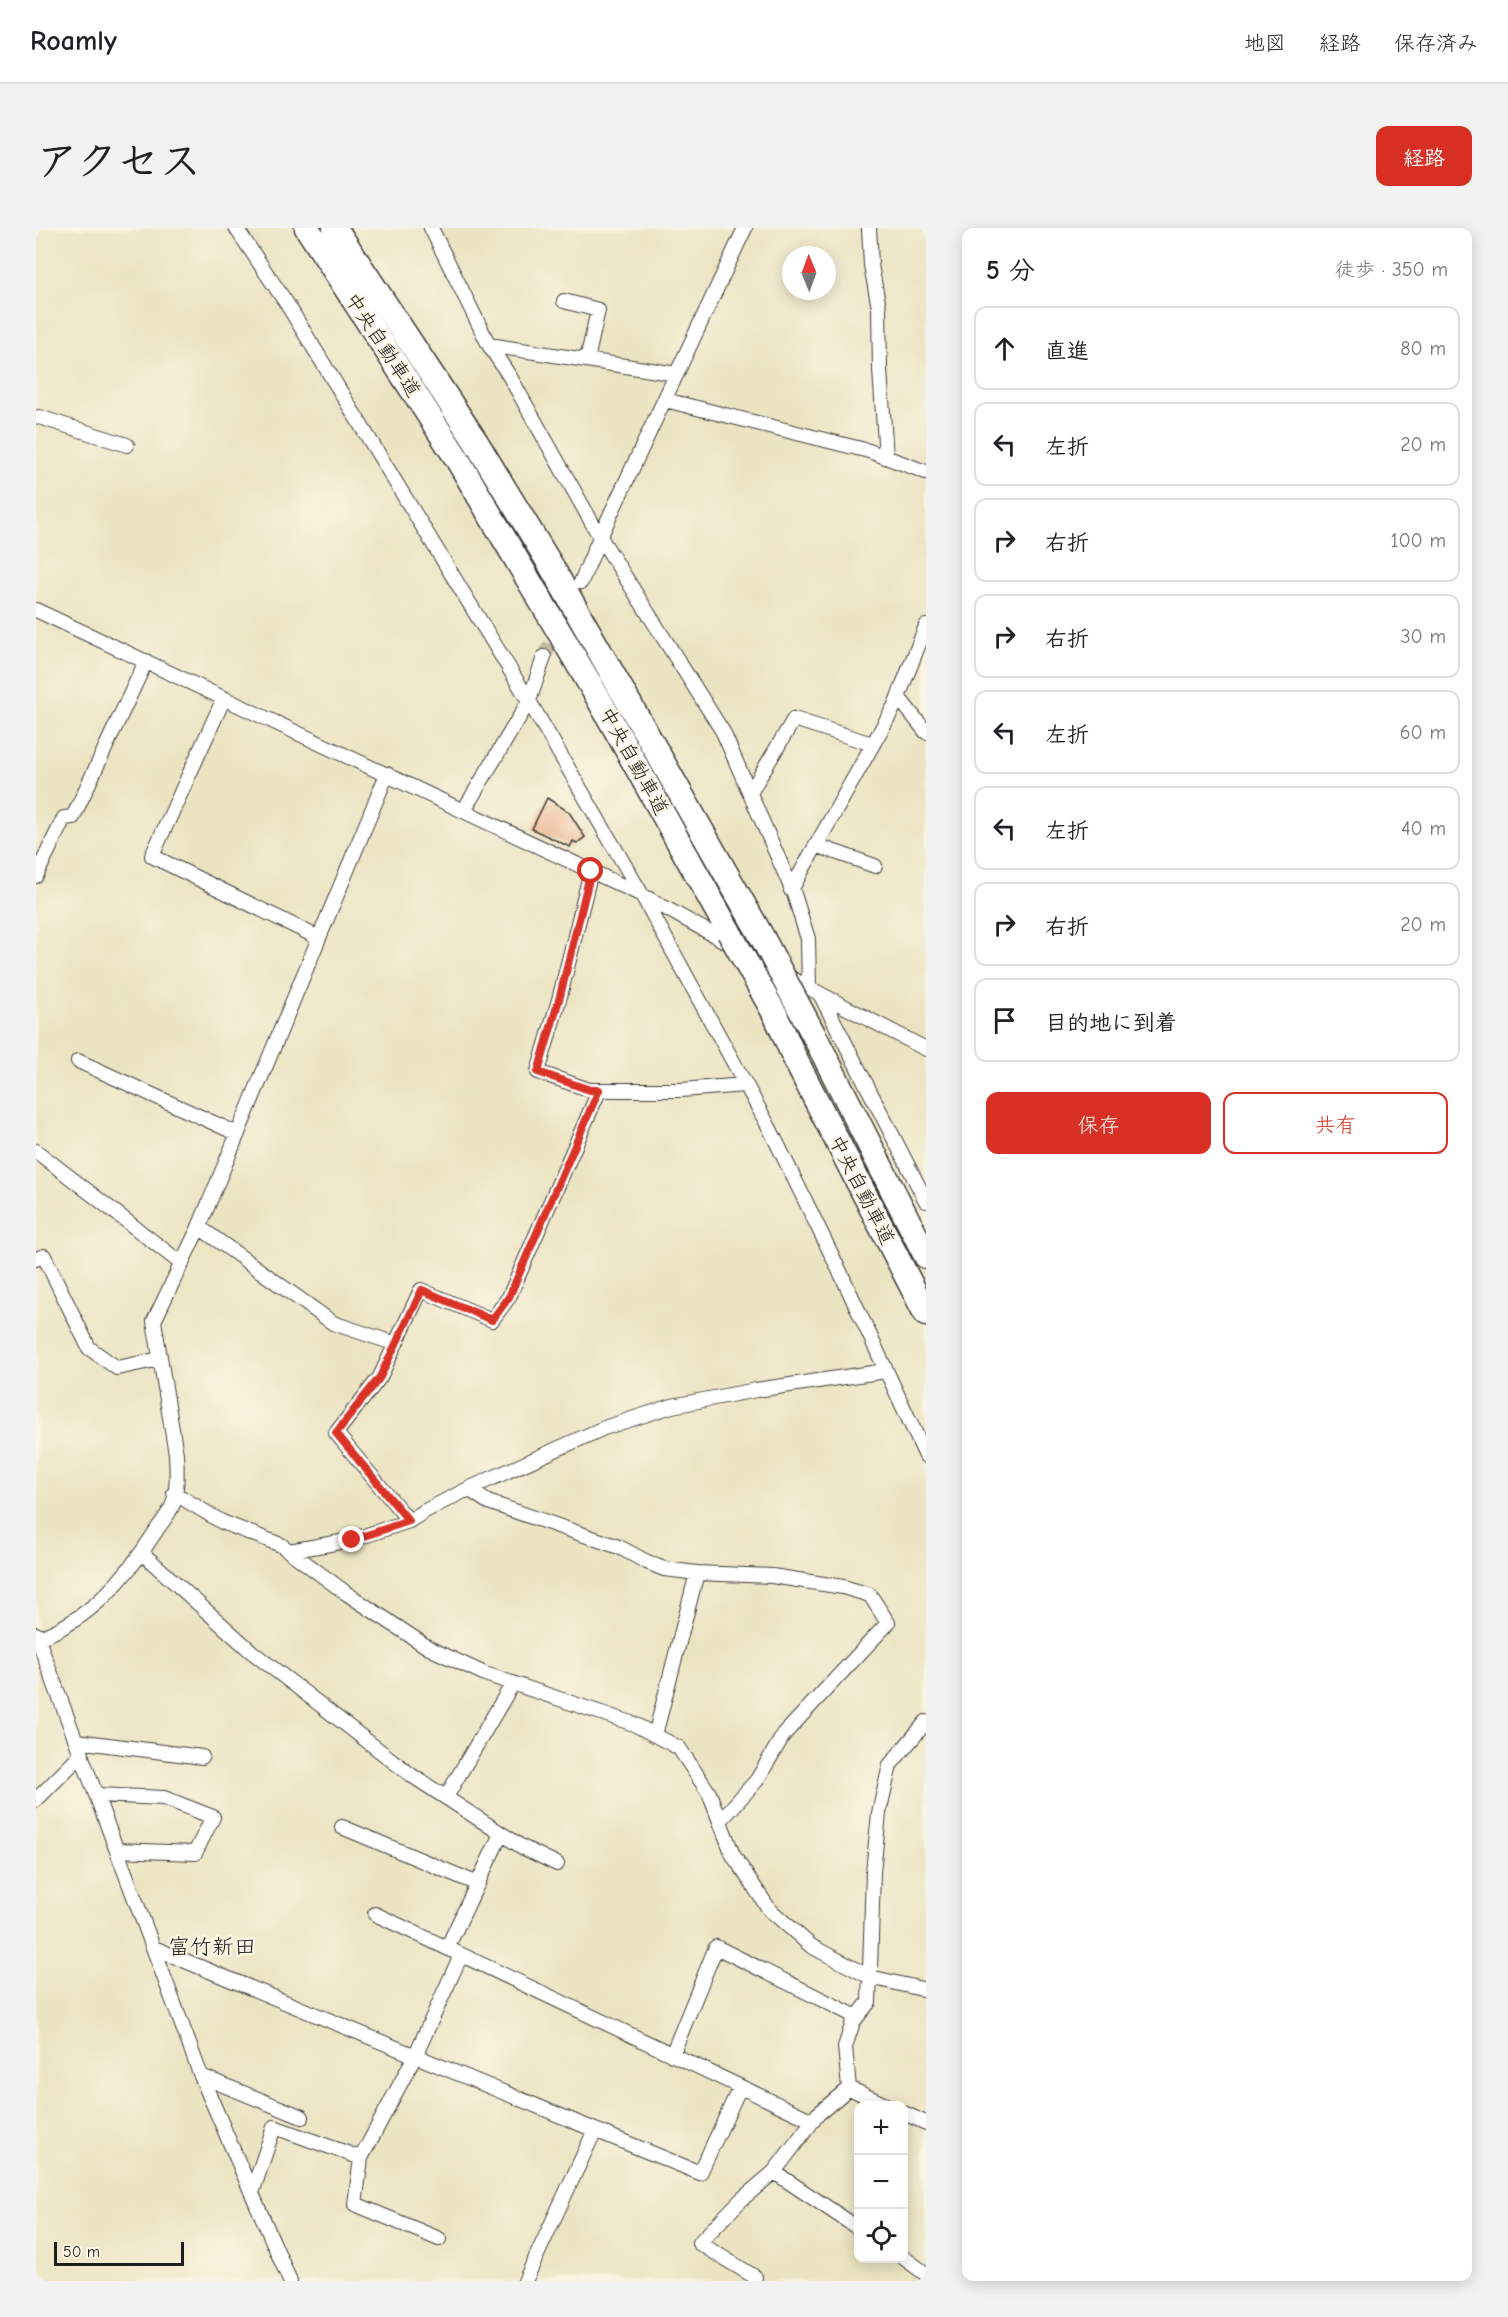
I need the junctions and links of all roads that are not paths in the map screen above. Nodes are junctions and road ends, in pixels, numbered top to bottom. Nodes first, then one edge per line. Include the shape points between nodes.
1 (236, 228) edge
2 (307, 228) edge
3 (335, 228) edge
4 (431, 228) edge
5 (746, 228) edge
6 (869, 228) edge
7 (564, 301) dead end
8 (489, 345) junction
9 (587, 360) junction
10 (677, 374) junction
11 (665, 400) junction
12 (37, 420) edge
13 (127, 445) dead end
14 (886, 456) junction
15 (926, 472) edge
16 (600, 537) junction
17 (581, 582) dead end
18 (36, 610) edge
19 (926, 627) edge
20 (544, 657) tunnel mouth
21 (146, 661) junction
22 (224, 698) junction
23 (899, 698) junction
24 (529, 701) junction
25 (926, 732) edge
26 (872, 744) junction
27 (387, 774) junction
28 (750, 793) junction
29 (464, 810) junction
30 (818, 846) junction
31 (875, 866) dead end
32 (591, 871) junction
33 (36, 876) edge
34 (791, 890) junction
35 (642, 895) junction
36 (319, 938) junction
37 (814, 991) junction
38 (926, 1049) edge
39 (78, 1060) dead end
40 (745, 1084) junction
41 (599, 1090) junction
42 (238, 1134) junction
43 (36, 1151) edge
44 (926, 1200) edge
45 (199, 1227) junction
46 (926, 1256) edge
47 (36, 1259) edge
48 (182, 1264) junction
49 (926, 1314) edge
50 (396, 1344) junction
51 (160, 1359) junction
52 (886, 1371) junction
53 (926, 1456) edge
54 (468, 1490) junction
55 (174, 1493) junction
56 (409, 1521) junction
57 (289, 1551) junction
58 (142, 1553) junction
59 (697, 1574) junction
60 (37, 1637) edge
61 (513, 1683) junction
62 (926, 1722) edge
63 (655, 1735) junction
64 (79, 1748) junction
65 (202, 1757) dead end
66 (97, 1795) junction
67 (446, 1797) junction
68 (36, 1800) edge
69 (720, 1821) junction
70 (342, 1827) dead end
71 (501, 1833) junction
72 (117, 1850) junction
73 (557, 1864) dead end
74 (478, 1884) junction
75 (375, 1914) dead end
76 (154, 1948) junction
77 (447, 1948) junction
78 (461, 1955) junction
79 (870, 1977) junction
80 (926, 1990) edge
81 (857, 2016) junction
82 (672, 2055) junction
83 (415, 2056) junction
84 (201, 2076) junction
85 (740, 2087) junction
86 (849, 2088) junction
87 (877, 2101) edge
88 (908, 2115) edge
89 (302, 2117) dead end
90 (813, 2121) junction
91 (926, 2123) edge
92 (595, 2130) junction
93 (361, 2158) junction
94 (774, 2172) junction
95 (252, 2193) junction
96 (854, 2225) edge
97 (439, 2239) dead end
98 (908, 2262) edge
99 (926, 2274) edge
100 (755, 2277) dead end
101 (290, 2281) edge
102 (525, 2281) edge

1 - 24 street via 287,304
2 - 49 highway, 中央自動車道, bridge via 456,457 597,696 776,1016
3 - 46 highway, 中央自動車道, bridge via 476,442 550,564 762,937
4 - 8 street
5 - 10 street
6 - 14 street via 879,308
7 - 9 street via 598,310
8 - 9 street
8 - 16 street
9 - 10 street
10 - 11 street
11 - 14 street
11 - 16 street
12 - 13 street
14 - 15 street
16 - 17 street
16 - 28 street via 723,732
18 - 21 street
19 - 23 street
20 - 24 street
21 - 22 street
21 - 33 street via 74,817 64,818
22 - 27 street
22 - 36 street via 152,856
23 - 25 street
23 - 26 street
24 - 29 street
24 - 35 street
26 - 28 street via 794,718
26 - 30 street
27 - 29 street
27 - 36 street
28 - 34 street
29 - 32 street
30 - 31 street
30 - 34 street
32 - 35 street
32 - 41 street via 538,1072
34 - 37 street via 808,939
35 - 37 street
35 - 40 street
36 - 42 street
37 - 38 street
37 - 44 street
39 - 42 street
40 - 41 street via 681,1090
40 - 52 street
41 - 50 street via 509,1297 492,1320 422,1290
42 - 45 street
43 - 48 street
45 - 48 street
45 - 50 street via 333,1323
47 - 51 street via 44,1256 89,1348 117,1368
48 - 51 street via 154,1320
50 - 56 street via 380,1377 336,1433
51 - 55 street via 176,1454
52 - 53 street
52 - 54 street via 672,1406 604,1428
54 - 56 street
54 - 59 street via 488,1502 619,1547 664,1569
55 - 57 street via 222,1522
55 - 58 street via 173,1504
56 - 57 street via 352,1540
57 - 61 street via 429,1648
58 - 60 street via 84,1615 59,1631
58 - 67 street via 252,1652 411,1775
59 - 63 street
59 - 69 street via 772,1576 843,1587 870,1595 888,1623 784,1734 757,1780
60 - 64 street
61 - 63 street via 634,1724
61 - 67 street
62 - 79 street via 890,1764 879,1813
63 - 69 street via 679,1748 709,1793
64 - 65 street
64 - 66 street
64 - 68 street
66 - 72 street
66 - 72 street via 165,1798 213,1816 195,1853
67 - 71 street
69 - 79 street via 733,1855 769,1909 811,1946
70 - 74 street
71 - 73 street
71 - 74 street
72 - 76 street
74 - 77 street
75 - 77 street
76 - 83 street
76 - 84 street
77 - 78 street
78 - 82 street
78 - 83 street
79 - 80 street
79 - 81 street via 869,2002
81 - 82 street via 716,1947
81 - 86 street via 845,2047
82 - 85 street
83 - 92 street
83 - 93 street
84 - 89 street
84 - 95 street
85 - 90 street
85 - 92 street via 700,2173
86 - 87 street
86 - 90 street
88 - 91 street
90 - 94 street
92 - 102 street
93 - 95 street via 274,2127
93 - 97 street via 355,2204
94 - 96 street
94 - 100 street via 699,2243
95 - 101 street
98 - 99 street

